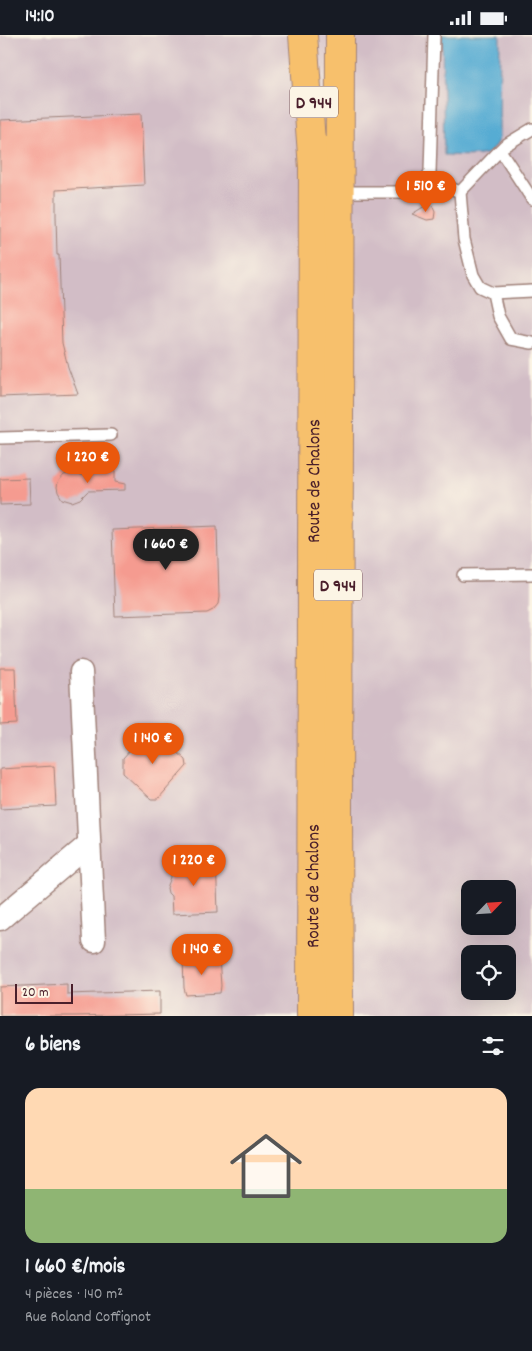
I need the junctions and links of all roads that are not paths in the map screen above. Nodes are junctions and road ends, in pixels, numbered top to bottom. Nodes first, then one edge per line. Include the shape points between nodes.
1 (303, 35) edge
2 (315, 35) edge
3 (340, 35) edge
4 (434, 35) edge
5 (532, 129) edge
6 (500, 151) junction
7 (312, 168) junction
8 (426, 178) junction
9 (339, 192) junction
10 (460, 192) junction
11 (532, 199) edge
12 (532, 291) edge
13 (493, 293) junction
14 (532, 343) edge
15 (111, 435) dead end
16 (0, 438) edge
17 (532, 574) edge
18 (463, 575) dead end
19 (81, 672) dead end
20 (88, 845) junction
21 (0, 919) edge
22 (94, 941) dead end
23 (310, 1008) edge
24 (339, 1016) edge

1 - 7 main road
2 - 7 main road, Route de Chalons / D 944
3 - 9 main road, Route de Chalons / D 944
4 - 8 lane via 430,172
5 - 6 lane
6 - 10 lane
6 - 11 lane
7 - 23 main road, Route de Chalons / D 944
8 - 9 lane via 421,189 412,192
8 - 10 lane
9 - 24 main road, Route de Chalons / D 944
10 - 13 lane via 464,239 474,275 480,287
12 - 13 lane
13 - 14 lane via 498,316 511,339
15 - 16 lane
17 - 18 lane
19 - 20 street
20 - 21 street
20 - 22 street

